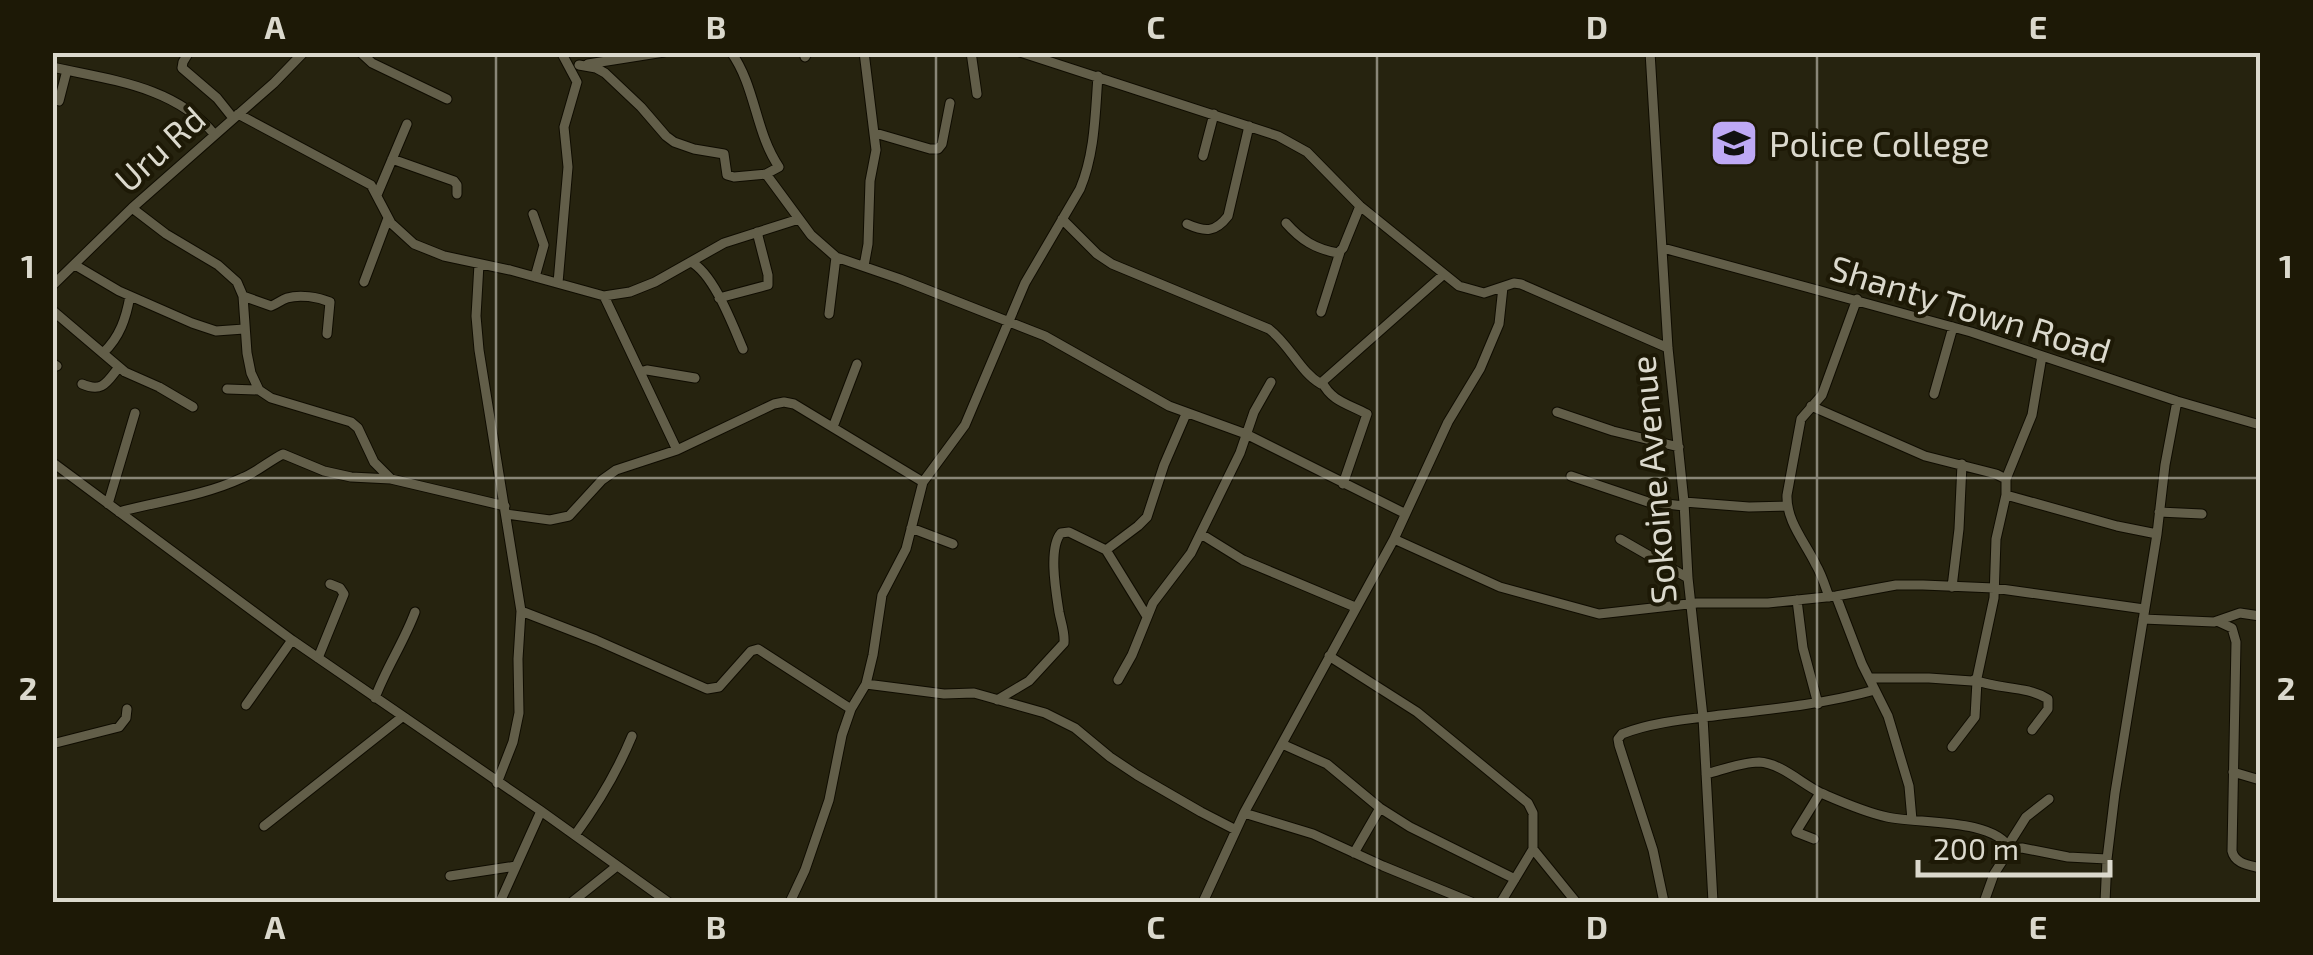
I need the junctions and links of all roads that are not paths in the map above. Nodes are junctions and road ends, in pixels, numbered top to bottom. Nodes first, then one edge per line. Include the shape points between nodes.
1 (189, 52) edge
2 (304, 52) edge
3 (360, 52) edge
4 (561, 52) edge
5 (664, 52) edge
6 (731, 52) edge
7 (864, 52) edge
8 (971, 52) edge
9 (1020, 52) edge
10 (1650, 52) edge
11 (574, 66) junction
12 (52, 67) edge
13 (68, 70) junction
14 (1098, 76) junction
15 (977, 94) dead end
16 (447, 99) dead end
17 (58, 101) dead end
18 (950, 103) dead end
19 (1214, 114) junction
20 (236, 116) junction
21 (407, 124) dead end
22 (1249, 126) junction
23 (875, 134) junction
24 (215, 135) junction
25 (1203, 156) dead end
26 (392, 159) junction
27 (766, 174) junction
28 (457, 194) dead end
29 (377, 195) junction
30 (1360, 206) junction
31 (132, 208) junction
32 (533, 214) dead end
33 (388, 218) junction
34 (799, 219) junction
35 (1062, 219) junction
36 (1286, 223) dead end
37 (1187, 224) dead end
38 (757, 232) junction
39 (1663, 248) junction
40 (1340, 252) junction
41 (836, 257) junction
42 (690, 262) junction
43 (480, 264) junction
44 (74, 265) junction
45 (864, 266) junction
46 (1443, 275) junction
47 (536, 277) junction
48 (364, 282) dead end
49 (558, 283) junction
50 (52, 286) edge
51 (1504, 287) junction
52 (130, 296) junction
53 (243, 296) junction
54 (604, 296) junction
55 (719, 298) junction
56 (1857, 299) junction
57 (52, 310) edge
58 (1320, 312) dead end
59 (829, 314) dead end
60 (1010, 322) junction
61 (1953, 327) junction
62 (244, 328) junction
63 (327, 334) dead end
64 (1668, 348) junction
65 (743, 349) dead end
66 (104, 353) junction
67 (2042, 356) junction
68 (857, 364) dead end
69 (119, 367) junction
70 (640, 372) junction
71 (695, 378) dead end
72 (1271, 382) dead end
73 (82, 384) dead end
74 (1322, 384) junction
75 (227, 389) dead end
76 (259, 390) junction
77 (1934, 394) dead end
78 (2177, 400) junction
79 (1810, 406) junction
80 (193, 407) dead end
81 (1557, 412) dead end
82 (135, 413) dead end
83 (1186, 414) junction
84 (2260, 424) edge
85 (832, 427) junction
86 (1246, 434) junction
87 (1679, 447) junction
88 (677, 450) junction
89 (52, 462) edge
90 (1962, 464) junction
91 (1571, 476) dead end
92 (391, 479) junction
93 (2006, 480) junction
94 (923, 482) junction
95 (1343, 484) junction
96 (2006, 495) junction
97 (108, 504) junction
98 (1684, 504) junction
99 (1787, 506) junction
100 (505, 510) junction
101 (119, 512) junction
102 (2159, 512) junction
103 (1404, 513) junction
104 (2202, 514) dead end
105 (912, 528) junction
106 (1201, 534) junction
107 (2157, 534) junction
108 (1394, 539) junction
109 (1620, 539) dead end
110 (952, 544) dead end
111 (1106, 550) junction
112 (1688, 578) junction
113 (330, 584) dead end
114 (1952, 587) junction
115 (1994, 588) junction
116 (1833, 596) junction
117 (1797, 600) junction
118 (1690, 603) junction
119 (1355, 607) junction
120 (521, 611) junction
121 (414, 612) dead end
122 (2144, 614) junction
123 (1146, 615) junction
124 (2260, 616) edge
125 (2219, 622) junction
126 (292, 640) junction
127 (1329, 656) junction
128 (318, 658) junction
129 (1870, 678) junction
130 (1118, 680) dead end
131 (1976, 680) junction
132 (866, 684) junction
133 (1875, 690) junction
134 (374, 698) junction
135 (997, 700) junction
136 (1818, 704) junction
137 (246, 705) dead end
138 (127, 709) dead end
139 (851, 709) junction
140 (402, 717) junction
141 (1703, 717) junction
142 (2032, 730) dead end
143 (632, 736) dead end
144 (52, 744) edge
145 (1282, 744) junction
146 (1952, 747) dead end
147 (2233, 772) junction
148 (1706, 774) junction
149 (2260, 780) edge
150 (497, 783) junction
151 (1820, 792) junction
152 (2049, 799) dead end
153 (1380, 808) junction
154 (541, 812) junction
155 (1244, 814) junction
156 (1912, 820) junction
157 (264, 826) dead end
158 (1236, 830) junction
159 (575, 836) junction
160 (1814, 839) dead end
161 (2010, 847) junction
162 (1533, 850) junction
163 (1354, 854) junction
164 (2107, 859) junction
165 (516, 866) junction
166 (617, 866) junction
167 (2260, 868) edge
168 (450, 876) dead end
169 (1515, 879) junction
170 (500, 902) edge
171 (572, 902) edge
172 (668, 902) edge
173 (790, 902) edge
174 (1203, 902) edge
175 (1471, 902) edge
176 (1502, 902) edge
177 (1576, 902) edge
178 (1664, 902) edge
179 (1712, 902) edge
180 (1984, 902) edge
181 (2105, 902) edge

1 - 20 street via 182,68
2 - 20 street, Uru Rd
3 - 16 street
4 - 11 street
5 - 11 street
6 - 27 street via 779,168
7 - 23 street
8 - 15 street
9 - 14 street
10 - 39 street, Sokoine Avenue
11 - 27 street via 604,73 674,142 724,154 727,175
11 - 49 street via 577,82 564,127 568,167
12 - 13 street
13 - 17 street
13 - 24 street via 174,100
14 - 19 street
14 - 35 street via 1090,165
18 - 23 street via 938,149
19 - 22 street
19 - 25 street
20 - 24 street, Uru Rd
20 - 29 street via 368,184
21 - 26 street
22 - 30 street via 1307,152
22 - 37 street via 1228,216 1211,231
23 - 45 street
24 - 31 street, Uru Rd
26 - 28 street via 456,182
26 - 29 street
27 - 34 street
29 - 33 street
30 - 40 street
30 - 46 street
31 - 44 street, Uru Rd
31 - 53 street via 228,273
32 - 47 street via 544,245
33 - 43 street via 431,252
33 - 48 street
34 - 38 street
34 - 41 street
35 - 60 street
35 - 74 street via 1112,264 1269,329
36 - 40 street via 1309,245
38 - 42 street
38 - 55 street via 768,286
39 - 56 street, Shanty Town Road
39 - 64 street, Sokoine Avenue
40 - 58 street
41 - 45 street
41 - 59 street
42 - 54 street via 630,292
42 - 55 street
43 - 47 street
43 - 100 street via 477,334
44 - 50 street, Uru Rd
44 - 52 street
45 - 60 street
46 - 51 street via 1476,293
46 - 74 street
47 - 49 street
49 - 54 street
51 - 64 street via 1540,290
51 - 103 street via 1496,334
52 - 62 street via 216,331
52 - 66 street via 122,328
53 - 62 street
53 - 63 street via 275,306 290,298 327,300
54 - 70 street
55 - 65 street
56 - 61 street, Shanty Town Road
56 - 79 street via 1822,395
57 - 66 street
60 - 83 street
60 - 94 street via 964,425
61 - 67 street, Shanty Town Road
61 - 77 street
62 - 76 street
64 - 87 street, Sokoine Avenue
66 - 69 street
67 - 78 street, Shanty Town Road
67 - 93 street via 2032,415
68 - 85 street
69 - 73 street via 99,388
69 - 80 street
70 - 71 street
70 - 88 street
72 - 86 street
74 - 95 street via 1344,405 1367,414
75 - 76 street
76 - 92 street via 351,422
78 - 84 street, Shanty Town Road
78 - 102 street
79 - 90 street via 1910,450
79 - 99 street via 1801,419
81 - 87 street
82 - 97 street
83 - 86 street
83 - 111 street via 1147,517
85 - 88 street via 784,402
85 - 94 street
86 - 95 street
86 - 106 street
87 - 98 street, Sokoine Avenue
88 - 100 street via 608,474 569,516 550,520
89 - 97 street
90 - 93 street
90 - 114 street
91 - 98 street via 1648,502
92 - 100 street
92 - 101 street via 352,477 283,454 206,492
93 - 96 street
94 - 105 street
95 - 103 street
96 - 107 street
96 - 115 street via 1996,533
97 - 101 street
98 - 99 street
98 - 112 street, Sokoine Avenue
99 - 116 street
100 - 120 street
101 - 126 street
102 - 104 street
102 - 107 street
103 - 108 street
105 - 110 street
105 - 132 street via 882,594
106 - 119 street
106 - 123 street
107 - 122 street
108 - 118 street via 1500,587 1587,612
108 - 119 street
109 - 112 street
111 - 123 street
111 - 135 street via 1069,532 1058,536 1054,560 1064,643 1029,681
112 - 118 street, Sokoine Avenue
113 - 128 street via 344,594
114 - 115 street
114 - 116 street via 1896,586
115 - 122 street
115 - 131 street
116 - 117 street
116 - 129 street
117 - 118 street
117 - 136 street
118 - 141 street, Sokoine Avenue
119 - 127 street
120 - 139 street via 707,689 718,687 758,649
120 - 150 street via 520,713
121 - 134 street
122 - 125 street
122 - 164 street
123 - 130 street
124 - 125 street via 2240,613
125 - 147 street via 2232,628 2236,642
126 - 128 street
126 - 137 street
127 - 145 street
127 - 162 street via 1416,712 1528,803
128 - 134 street
129 - 131 street
129 - 133 street
131 - 142 street via 2048,699
131 - 146 street via 1974,720
132 - 135 street
132 - 139 street
133 - 136 street
133 - 156 street via 1910,786
134 - 140 street
135 - 158 street via 1075,728 1121,764
136 - 141 street
138 - 144 street via 120,727
139 - 173 street via 830,800
140 - 150 street
140 - 157 street
141 - 148 street, Sokoine Avenue
141 - 178 street via 1624,732 1618,739
143 - 159 street
145 - 153 street via 1326,764
145 - 155 street
147 - 149 street
147 - 167 street via 2234,856
148 - 151 street via 1759,762
148 - 179 street, Sokoine Avenue
150 - 154 street
151 - 156 street via 1881,816
151 - 160 street via 1796,832
152 - 161 street via 2026,816
153 - 163 street
153 - 169 street
154 - 159 street
154 - 165 street
155 - 158 street
155 - 163 street
156 - 161 street via 1982,831
158 - 174 street
159 - 166 street
161 - 164 street
161 - 180 street
162 - 169 street
162 - 177 street
163 - 175 street
164 - 181 street
165 - 168 street
165 - 170 street
166 - 171 street
166 - 172 street
169 - 176 street

